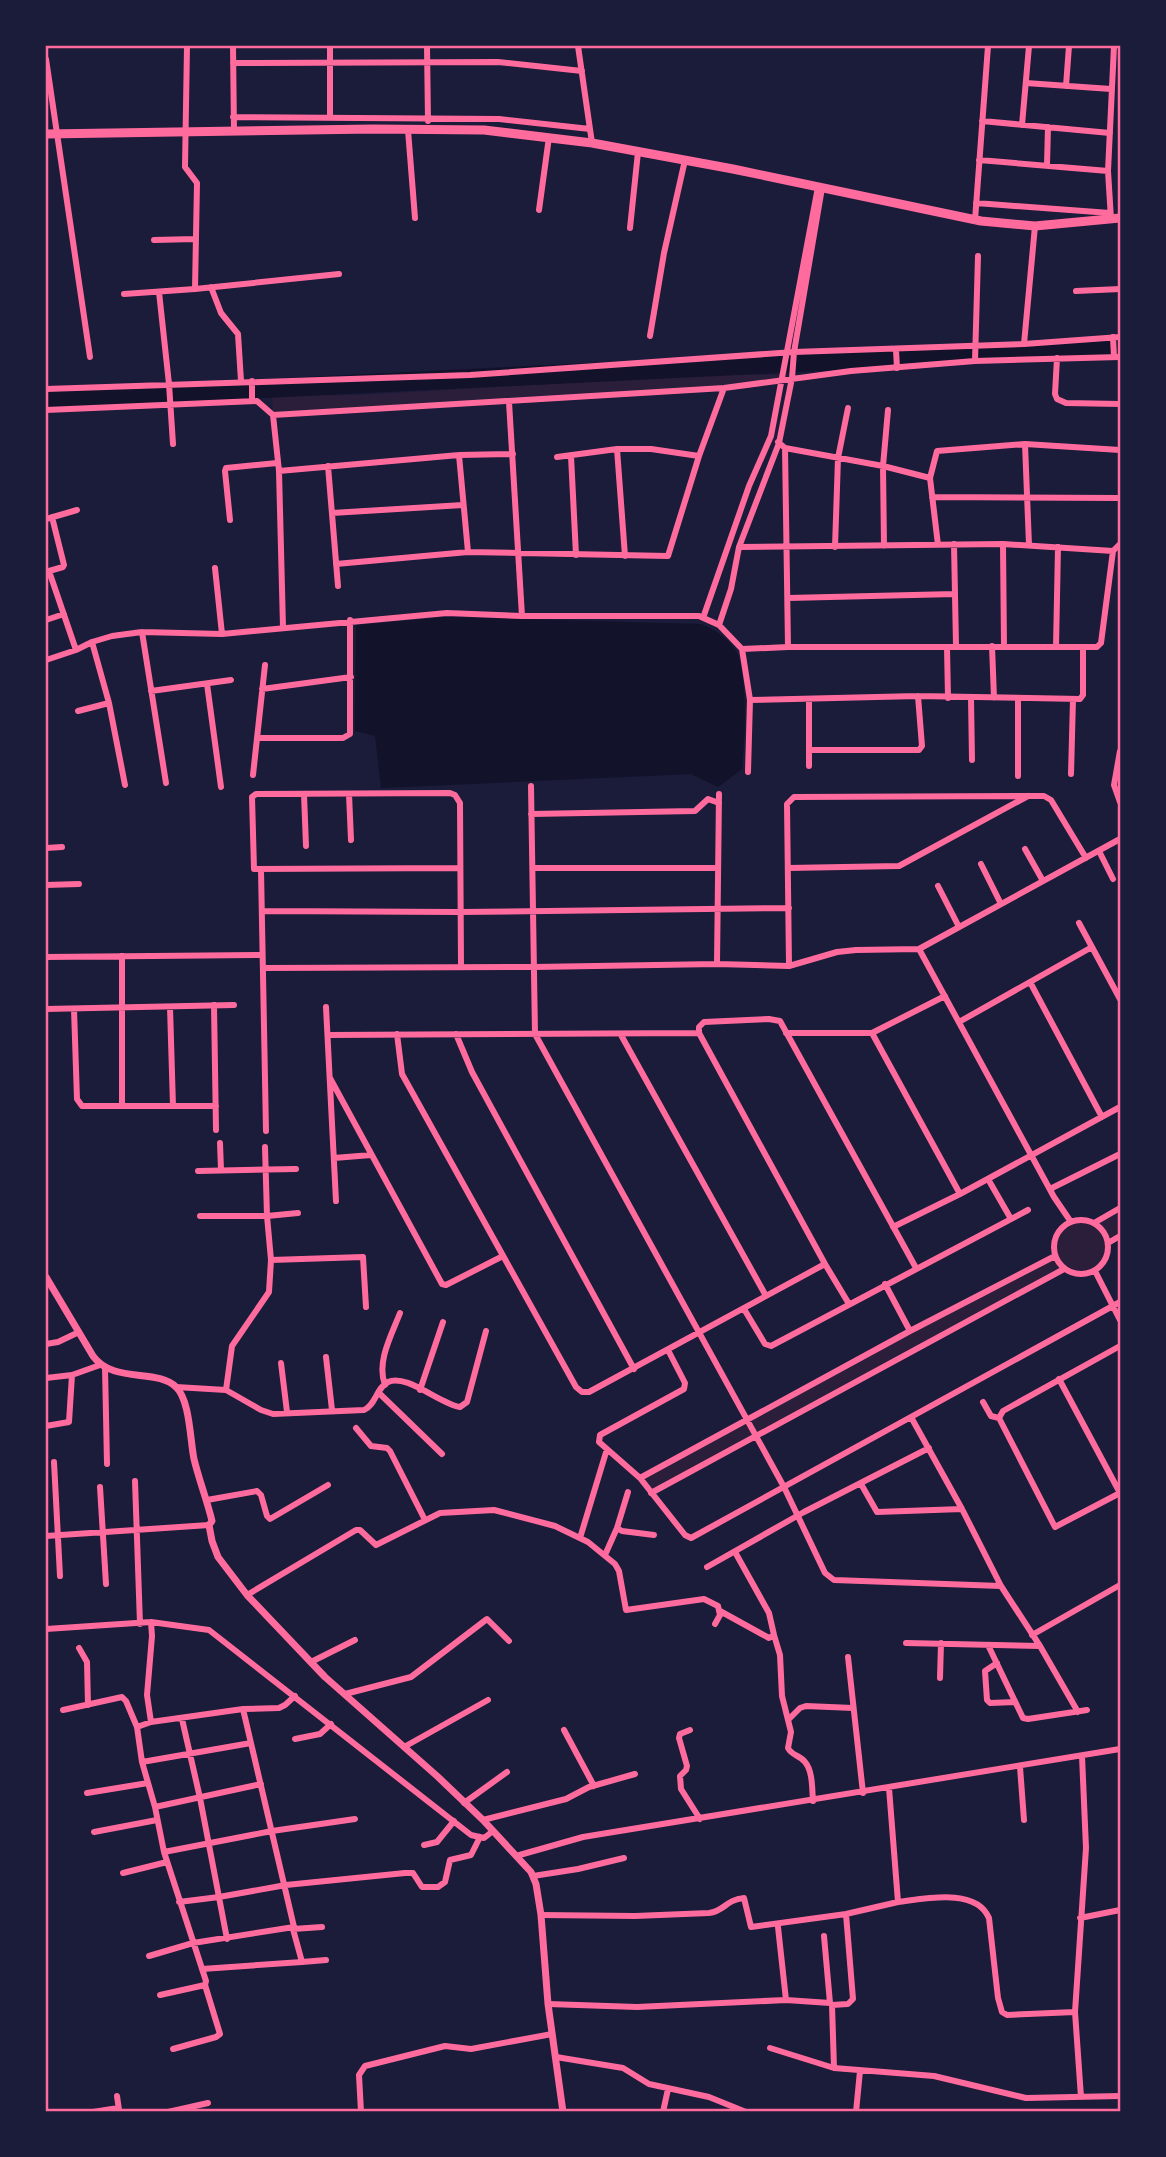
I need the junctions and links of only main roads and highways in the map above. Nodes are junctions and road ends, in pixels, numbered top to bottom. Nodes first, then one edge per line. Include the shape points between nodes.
1 (50, 134) edge
2 (1114, 217) edge

1 - 2 main road via 408,130 428,125 549,137 685,160 975,220 1035,226

